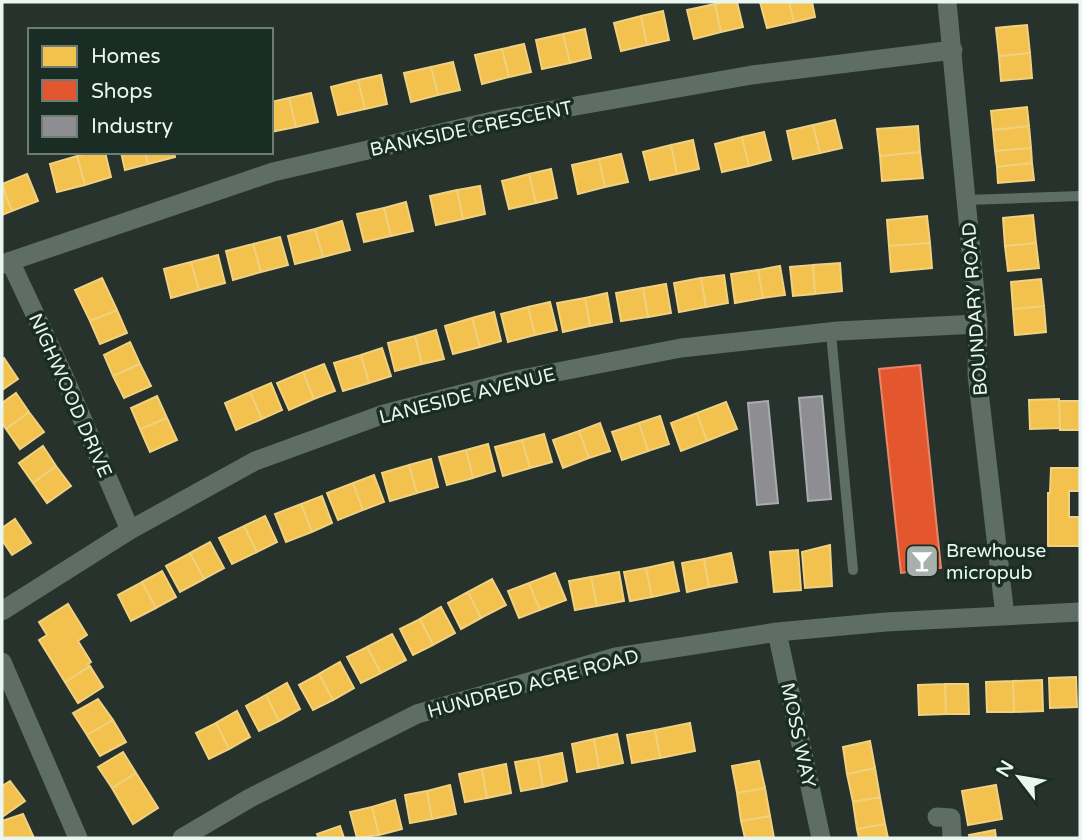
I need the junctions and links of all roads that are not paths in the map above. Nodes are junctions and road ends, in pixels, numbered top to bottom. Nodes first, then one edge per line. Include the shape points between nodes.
1 (947, 2) edge
2 (953, 50) junction
3 (1080, 196) edge
4 (966, 200) junction
5 (6, 263) edge
6 (978, 324) junction
7 (831, 332) junction
8 (130, 530) junction
9 (853, 570) dead end
10 (2, 611) edge
11 (1080, 612) edge
12 (1005, 616) junction
13 (777, 632) junction
14 (2, 662) edge
15 (937, 817) dead end
16 (78, 838) edge
17 (182, 838) edge
18 (821, 838) edge
19 (952, 838) edge

1 - 2 street, BOUNDARY ROAD
2 - 4 street, BOUNDARY ROAD
2 - 5 street, BANKSIDE CRESCENT via 752,75 488,122 272,172
3 - 4 lane
4 - 6 street, BOUNDARY ROAD
5 - 8 street, NIGHWOOD DRIVE via 62,372
6 - 7 street, LANESIDE AVENUE
6 - 12 street, BOUNDARY ROAD via 977,374
7 - 8 street, LANESIDE AVENUE via 681,348 516,380 384,414 255,461
7 - 9 lane
8 - 10 street, LANESIDE AVENUE
11 - 12 street, HUNDRED ACRE ROAD
12 - 13 street, HUNDRED ACRE ROAD
13 - 17 street, HUNDRED ACRE ROAD via 616,657 417,714 250,798
13 - 18 street, MOSS WAY
14 - 16 street
15 - 19 street via 950,818

